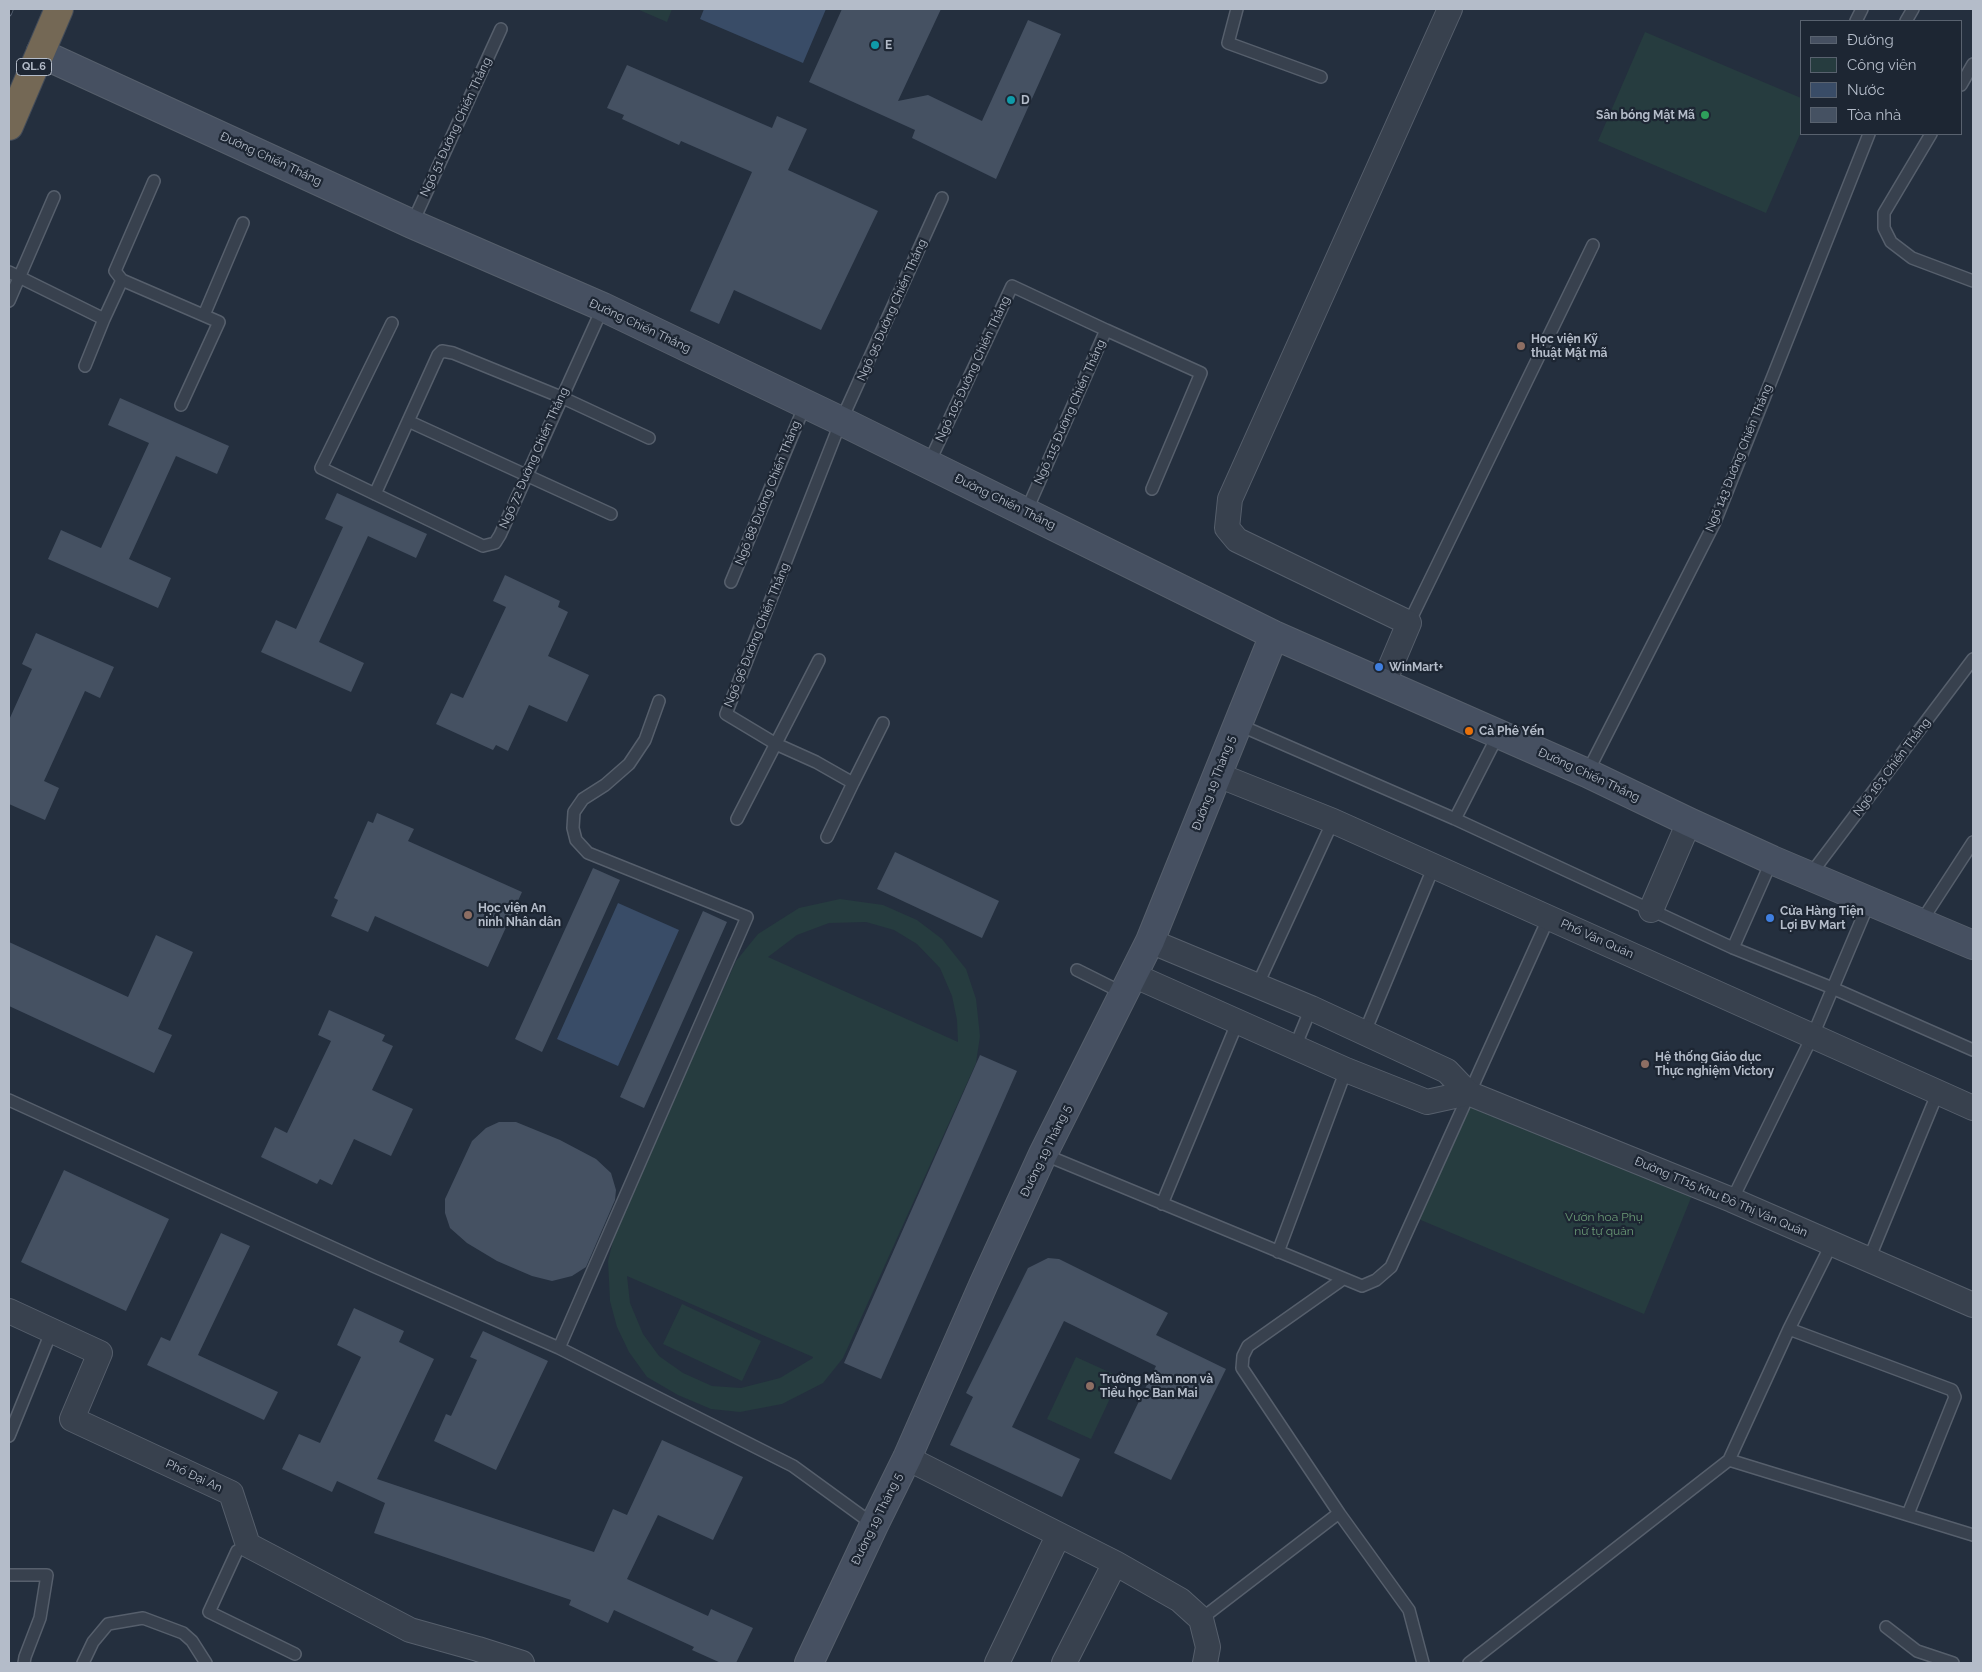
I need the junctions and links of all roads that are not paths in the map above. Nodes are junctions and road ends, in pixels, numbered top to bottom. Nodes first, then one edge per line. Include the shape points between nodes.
1 (59, 9) edge
2 (1237, 9) edge
3 (1450, 9) edge
4 (1913, 9) edge
5 (1907, 20) edge
6 (501, 30) dead end
7 (41, 51) junction
8 (1973, 64) edge
9 (1321, 77) dead end
10 (1962, 83) edge
11 (9, 126) edge
12 (1869, 135) edge
13 (1930, 135) edge
14 (154, 181) dead end
15 (54, 197) dead end
16 (942, 198) dead end
17 (243, 223) dead end
18 (412, 224) junction
19 (1593, 245) dead end
20 (14, 274) edge
21 (122, 280) junction
22 (1973, 281) edge
23 (9, 301) edge
24 (603, 308) junction
25 (204, 315) junction
26 (104, 319) junction
27 (392, 323) dead end
28 (1106, 330) junction
29 (85, 366) dead end
30 (561, 397) junction
31 (181, 405) dead end
32 (804, 405) junction
33 (408, 420) junction
34 (841, 421) junction
35 (649, 438) dead end
36 (928, 465) junction
37 (526, 476) junction
38 (1152, 489) dead end
39 (375, 494) junction
40 (1026, 512) junction
41 (611, 514) dead end
42 (731, 582) dead end
43 (1410, 623) junction
44 (1274, 635) junction
45 (1973, 659) edge
46 (819, 660) dead end
47 (1384, 682) junction
48 (659, 701) dead end
49 (883, 723) dead end
50 (1237, 724) junction
51 (1498, 735) junction
52 (776, 744) junction
53 (1587, 773) junction
54 (1218, 775) junction
55 (853, 783) junction
56 (737, 819) dead end
57 (1455, 819) junction
58 (1333, 821) junction
59 (1688, 822) junction
60 (827, 837) dead end
61 (1973, 842) edge
62 (1772, 860) junction
63 (1434, 866) junction
64 (1810, 874) junction
65 (1870, 900) junction
66 (1651, 910) junction
67 (1549, 917) junction
68 (1921, 922) junction
69 (1150, 941) junction
70 (1973, 945) edge
71 (1733, 948) junction
72 (1077, 970) dead end
73 (1128, 984) junction
74 (1257, 986) junction
75 (1833, 988) junction
76 (1312, 1008) junction
77 (1238, 1022) junction
78 (1364, 1034) junction
79 (1814, 1035) junction
80 (1295, 1046) junction
81 (1973, 1050) edge
82 (1346, 1070) junction
83 (1938, 1092) junction
84 (1468, 1093) junction
85 (9, 1100) edge
86 (1973, 1108) edge
87 (1044, 1154) junction
88 (1732, 1200) junction
89 (1162, 1204) junction
90 (1832, 1244) junction
91 (1278, 1252) junction
92 (1869, 1259) junction
93 (1343, 1279) junction
94 (1973, 1304) edge
95 (9, 1311) edge
96 (1789, 1329) junction
97 (52, 1330) junction
98 (559, 1348) junction
99 (9, 1436) edge
100 (907, 1458) junction
101 (1729, 1460) junction
102 (1340, 1513) junction
103 (1908, 1514) junction
104 (874, 1525) junction
105 (1973, 1535) edge
106 (1058, 1536) junction
107 (248, 1545) junction
108 (1115, 1563) junction
109 (9, 1575) edge
110 (1200, 1619) junction
111 (1886, 1627) dead end
112 (294, 1654) dead end
113 (24, 1663) edge
114 (82, 1663) edge
115 (206, 1663) edge
116 (522, 1663) edge
117 (809, 1663) edge
118 (997, 1663) edge
119 (1064, 1663) edge
120 (1204, 1663) edge
121 (1423, 1663) edge
122 (1469, 1663) edge
123 (1953, 1663) edge

1 - 7 highway, QL.6
2 - 9 lane via 1228,43
3 - 43 street via 1230,499 1227,528 1237,540
4 - 5 lane
6 - 18 lane, Ngõ 51 Đường Chiến Thắng
7 - 11 highway, QL.6
7 - 18 street, Đường Chiến Thắng
8 - 10 lane
12 - 53 lane, Ngõ 143 Đường Chiến Thắng via 1715,522
13 - 22 lane via 1884,213 1884,228 1891,242 1912,258
14 - 21 lane via 115,271
15 - 20 lane
16 - 34 lane, Ngõ 95 Đường Chiến Thắng
17 - 25 lane
18 - 24 street, Đường Chiến Thắng
19 - 43 lane
20 - 23 lane
20 - 26 lane
21 - 25 lane
21 - 26 lane
24 - 30 lane, Ngõ 72 Đường Chiến Thắng
24 - 32 street, Đường Chiến Thắng
25 - 31 lane via 219,322
26 - 29 lane
27 - 39 lane, Ngõ 72 Đường Chiến Thắng via 321,468
28 - 36 lane, Ngõ 105 Đường Chiến Thắng via 1012,286
28 - 38 lane, Ngõ 115 Đường Chiến Thắng via 1201,373
28 - 40 lane, Ngõ 115 Đường Chiến Thắng
30 - 33 lane via 453,352 442,351
30 - 35 lane
30 - 37 lane, Ngõ 72 Đường Chiến Thắng
32 - 34 street, Đường Chiến Thắng
32 - 42 lane, Ngõ 88 Đường Chiến Thắng
33 - 37 lane
33 - 39 lane
34 - 36 street, Đường Chiến Thắng
34 - 52 lane, Ngõ 96 Đường Chiến Thắng via 726,714
36 - 40 street, Đường Chiến Thắng
37 - 39 lane, Ngõ 72 Đường Chiến Thắng via 496,544 483,546
37 - 41 lane
40 - 44 street, Đường Chiến Thắng
43 - 47 street
44 - 47 street, Đường Chiến Thắng
44 - 50 street, Đường 19 Tháng 5
45 - 64 lane, Ngõ 163 Chiến Thắng
46 - 52 lane
47 - 51 street, Đường Chiến Thắng
48 - 98 lane via 645,740 629,764 583,799 574,812 576,840 588,853 746,917
49 - 55 lane
50 - 54 street, Đường 19 Tháng 5
50 - 57 lane
51 - 53 street, Đường Chiến Thắng
51 - 57 lane
52 - 55 lane, Ngõ 96 Đường Chiến Thắng
52 - 56 lane
53 - 59 street, Đường Chiến Thắng
54 - 58 street, Phố Văn Quán
54 - 69 street, Đường 19 Tháng 5
55 - 60 lane
57 - 66 lane
58 - 63 street, Phố Văn Quán
58 - 74 lane
59 - 62 street, Đường Chiến Thắng
59 - 66 street
61 - 68 lane
62 - 64 street, Đường Chiến Thắng
62 - 71 lane
63 - 67 street, Phố Văn Quán
63 - 78 lane
64 - 65 street, Đường Chiến Thắng
65 - 68 street, Đường Chiến Thắng
65 - 75 lane
66 - 71 lane
67 - 79 street, Phố Văn Quán
67 - 84 lane
68 - 70 street, Đường Chiến Thắng
69 - 73 street, Đường 19 Tháng 5
69 - 74 street
71 - 75 lane
72 - 73 lane
73 - 77 street
73 - 87 street, Đường 19 Tháng 5
74 - 76 street
75 - 79 lane
75 - 81 lane
76 - 78 street
76 - 80 lane
77 - 80 street
77 - 89 lane
78 - 84 street via 1447,1071
79 - 83 street, Phố Văn Quán
79 - 88 lane
80 - 82 street
82 - 84 street via 1426,1102
82 - 91 lane
83 - 86 street, Phố Văn Quán
83 - 92 lane
84 - 88 street, Đường TT15 Khu Đô Thị Văn Quán
84 - 93 lane via 1391,1267 1376,1280 1362,1286
85 - 98 lane
87 - 89 lane
87 - 100 street, Đường 19 Tháng 5
88 - 90 street, Đường TT15 Khu Đô Thị Văn Quán
89 - 91 lane
90 - 92 street, Đường TT15 Khu Đô Thị Văn Quán
90 - 96 lane
91 - 93 lane
92 - 94 street, Đường TT15 Khu Đô Thị Văn Quán
93 - 102 lane via 1248,1346 1242,1368
95 - 97 street, Phố Đại An
96 - 101 lane
96 - 103 lane via 1952,1390 1955,1397
97 - 99 lane
97 - 107 street, Phố Đại An via 100,1352 72,1419 231,1493
98 - 104 lane via 793,1466
100 - 104 street, Đường 19 Tháng 5
100 - 106 street
101 - 103 lane
101 - 122 lane
102 - 110 lane
102 - 121 lane via 1410,1610
103 - 105 lane
104 - 117 street, Đường 19 Tháng 5
106 - 108 street
106 - 118 street
107 - 112 lane via 237,1551 209,1612
107 - 116 street via 410,1630
108 - 110 street via 1180,1600
108 - 119 street
109 - 113 lane via 47,1576 40,1618
110 - 120 street via 1208,1647
111 - 123 lane via 1917,1651
114 - 115 lane via 108,1624 143,1618 183,1633

